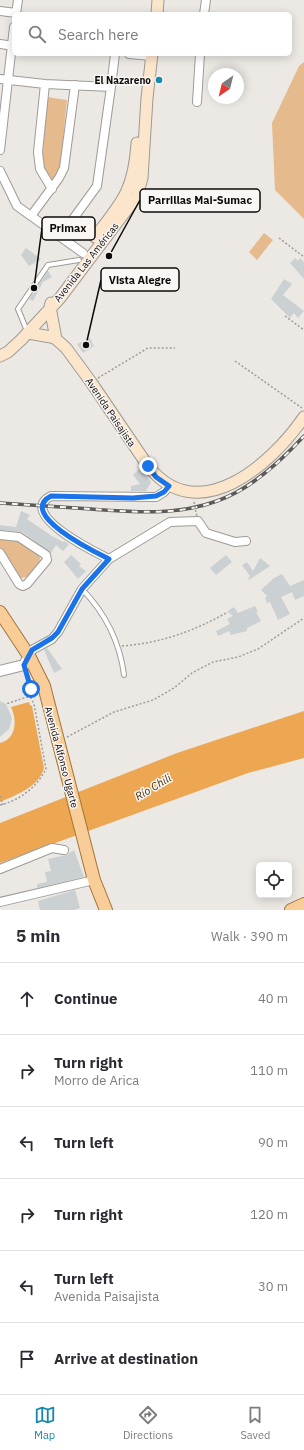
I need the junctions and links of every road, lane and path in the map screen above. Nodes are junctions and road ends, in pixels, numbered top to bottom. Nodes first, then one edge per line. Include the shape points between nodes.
1 (18, 0) edge
2 (151, 0) edge
3 (158, 0) edge
4 (206, 0) edge
5 (0, 11) edge
6 (12, 12) edge
7 (16, 12) edge
8 (150, 12) edge
9 (156, 12) edge
10 (204, 12) edge
11 (0, 44) edge
12 (12, 45) edge
13 (12, 49) edge
14 (115, 56) edge
15 (149, 56) edge
16 (149, 56) edge
17 (200, 56) edge
18 (4, 79) edge
19 (45, 84) junction
20 (75, 86) junction
21 (111, 87) junction
22 (197, 102) dead end
23 (0, 150) edge
24 (0, 171) edge
25 (52, 189) junction
26 (31, 216) junction
27 (60, 237) junction
28 (279, 238) dead end
29 (81, 256) junction
30 (304, 257) edge
31 (50, 307) junction
32 (285, 316) dead end
33 (304, 330) edge
34 (28, 332) junction
35 (56, 339) junction
36 (175, 348) dead end
37 (0, 356) edge
38 (235, 361) dead end
39 (91, 382) junction
40 (304, 410) edge
41 (304, 417) edge
42 (169, 486) junction
43 (194, 502) dead end
44 (197, 519) junction
45 (0, 535) edge
46 (246, 541) dead end
47 (0, 553) edge
48 (109, 559) junction
49 (82, 589) junction
50 (0, 612) edge
51 (228, 612) dead end
52 (304, 618) edge
53 (117, 647) junction
54 (27, 661) junction
55 (0, 670) edge
56 (124, 676) dead end
57 (31, 698) junction
58 (6, 704) dead end
59 (58, 744) junction
60 (0, 796) edge
61 (1, 805) edge
62 (64, 850) dead end
63 (0, 869) edge
64 (94, 880) junction
65 (0, 902) edge
66 (304, 904) edge
67 (106, 910) edge
68 (291, 910) edge

1 - 7 street
2 - 8 main road
3 - 9 main road
4 - 10 street
5 - 6 street
11 - 12 street
13 - 18 street
14 - 21 street
15 - 29 main road, Avenida Las Américas via 140,97 135,169 129,190
16 - 31 main road, Avenida Las Américas via 142,178 137,196 60,298
17 - 22 street
18 - 19 street
18 - 23 street
19 - 20 street
19 - 25 street via 38,152 40,169
20 - 21 street
20 - 25 street via 64,168
21 - 27 street via 97,186
24 - 26 street via 17,206
25 - 26 street
26 - 27 street
27 - 29 street
28 - 30 path
29 - 31 main road, Avenida Las Américas via 53,295
29 - 34 lane via 48,265 18,309
31 - 34 main road, Avenida Las Américas
31 - 35 main road
32 - 33 path
34 - 35 main road, Avenida Paisajista
34 - 37 main road, Avenida Las Américas via 8,352
35 - 39 main road, Avenida Paisajista via 66,348
36 - 39 path via 148,348
38 - 40 path
39 - 42 main road, Avenida Paisajista via 156,477
41 - 42 main road, Avenida Paisajista via 292,434 262,463 220,489 206,493 180,491
42 - 48 street via 156,496 51,496 45,500 44,514 56,527 80,545
43 - 44 path, bridge
44 - 46 street via 206,533 235,542
44 - 48 street via 170,522
45 - 47 street via 19,537 46,555 47,560 24,586 19,584
48 - 49 street
49 - 53 lane via 105,617
49 - 54 street via 58,632 32,650
50 - 54 main road, Avenida Alfonso Ugarte
51 - 53 path via 199,629 145,644
52 - 59 path via 258,649 238,657 213,662 153,700 114,712 67,736
53 - 56 lane
54 - 55 street
54 - 57 path via 33,692
54 - 59 main road, Avenida Alfonso Ugarte via 44,686
57 - 58 path
57 - 61 path via 46,770 28,792 14,801
59 - 64 main road, Avenida Alfonso Ugarte
60 - 61 path
62 - 63 street via 52,848
64 - 65 street
64 - 67 main road, Avenida Alfonso Ugarte
66 - 68 main road

